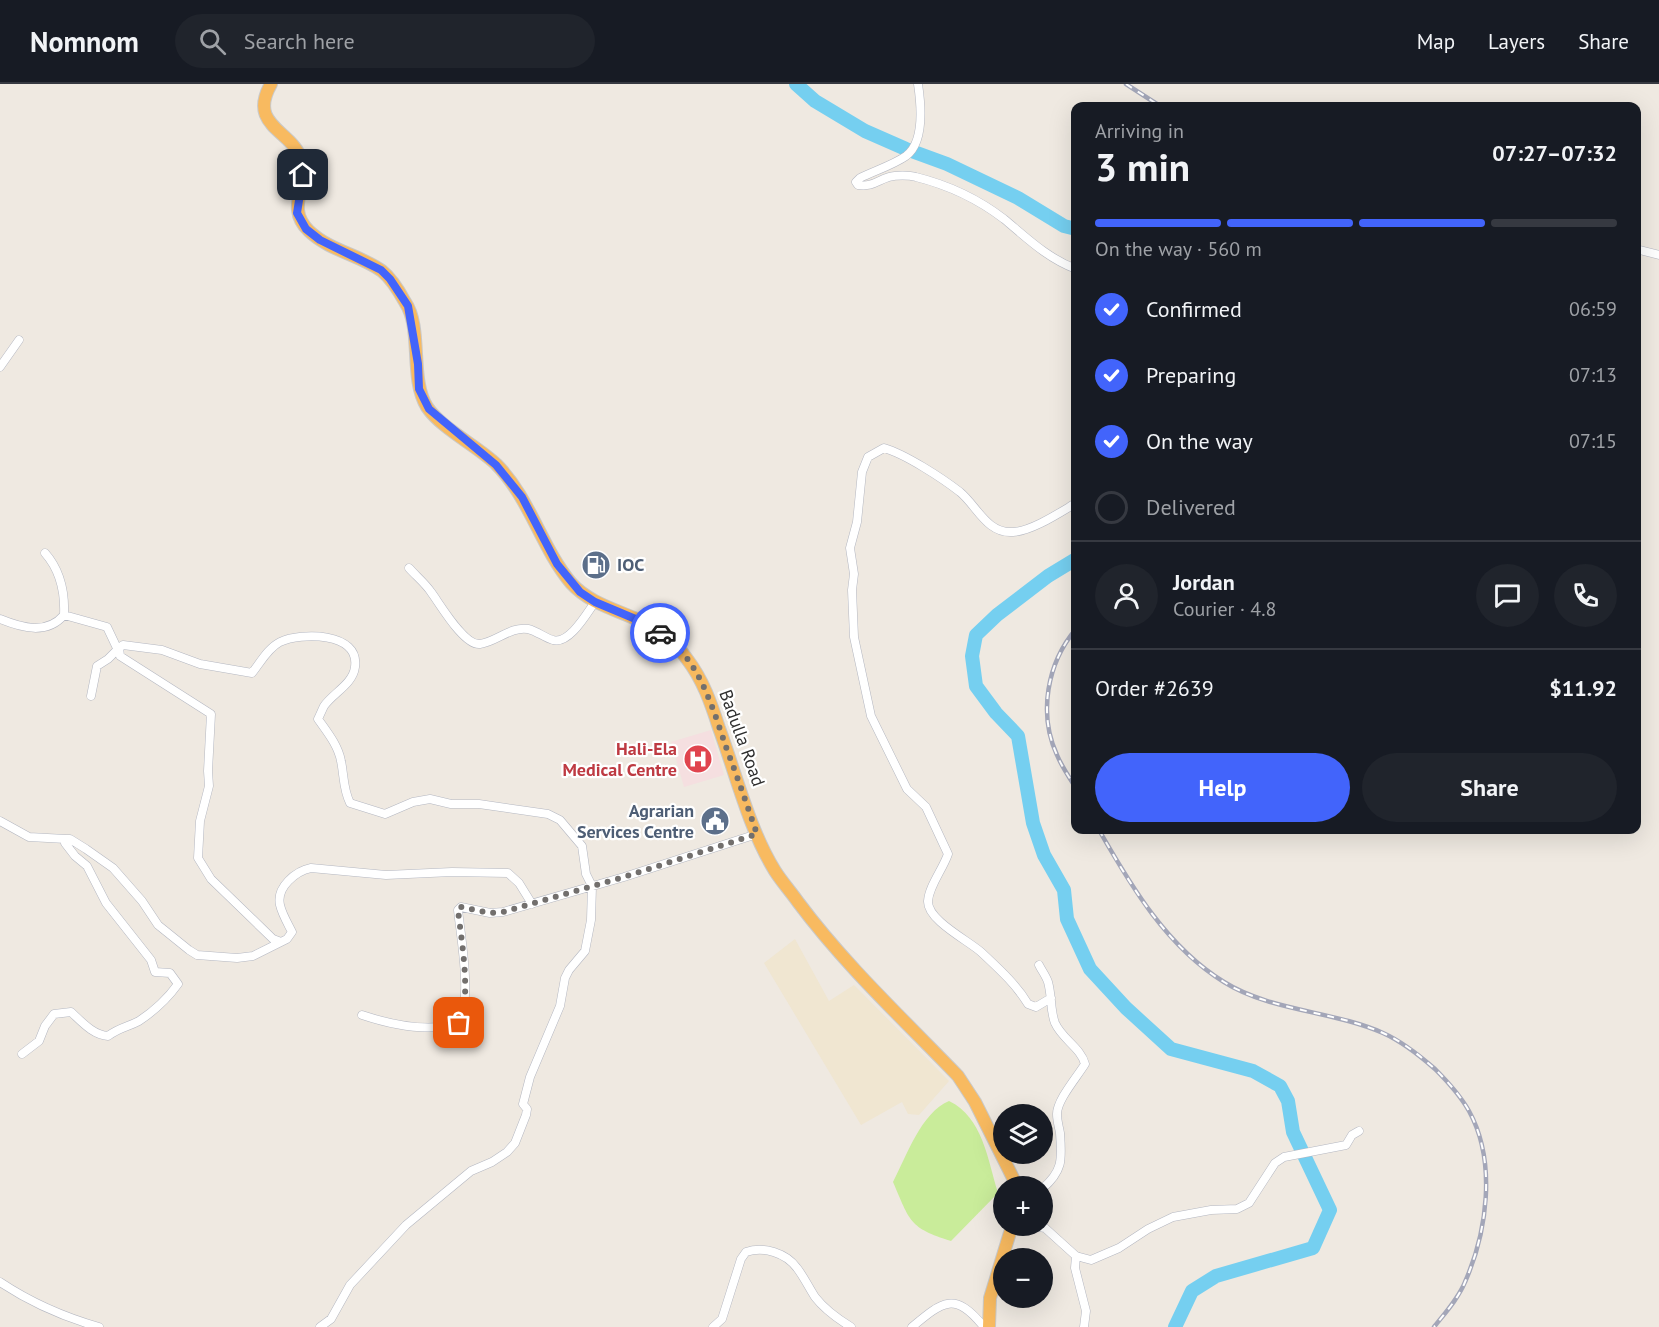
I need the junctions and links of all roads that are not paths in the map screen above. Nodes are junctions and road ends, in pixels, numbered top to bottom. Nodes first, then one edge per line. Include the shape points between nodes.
1 (271, 84) edge
2 (918, 84) edge
3 (1641, 250) edge
4 (1659, 255) edge
5 (1071, 267) edge
6 (19, 340) dead end
7 (0, 367) edge
8 (1071, 506) edge
9 (45, 553) dead end
10 (409, 568) dead end
11 (595, 602) junction
12 (64, 615) junction
13 (0, 619) edge
14 (119, 648) junction
15 (91, 696) dead end
16 (0, 821) edge
17 (757, 834) junction
18 (66, 840) junction
19 (592, 886) junction
20 (532, 904) junction
21 (281, 942) junction
22 (1039, 965) dead end
23 (1051, 998) junction
24 (362, 1015) dead end
25 (22, 1054) dead end
26 (1359, 1131) dead end
27 (1012, 1176) edge
28 (1053, 1180) edge
29 (1053, 1235) edge
30 (1009, 1236) edge
31 (1076, 1256) junction
32 (0, 1282) edge
33 (99, 1327) edge
34 (320, 1327) edge
35 (712, 1327) edge
36 (851, 1327) edge
37 (912, 1327) edge
38 (984, 1327) edge
39 (989, 1327) edge
40 (1084, 1327) edge

1 - 11 highway, Badulla Road via 264,104 270,124 302,160 297,213 306,229 381,270 390,279 408,306 419,389 429,409 496,465 522,497 557,564 580,592
2 - 5 street via 922,107 918,136 908,155 856,182 858,185 868,186 890,176 914,176 974,198 1033,246
3 - 4 street
6 - 7 street
8 - 23 street via 1025,530 999,530 988,524 961,493 909,459 884,448 868,457 862,472 850,548 854,638 871,716 907,789 926,807 948,854 928,906 943,926 979,950 1020,990 1028,1004 1036,1007
9 - 12 street via 59,578 65,598
10 - 11 street via 473,643 528,629 560,641 574,632
11 - 17 highway, Badulla Road via 645,623 669,639 687,658 704,686
12 - 13 street via 58,623 38,629
12 - 14 street via 107,627
14 - 15 street via 97,666
14 - 19 street via 123,645 162,650 200,664 252,673 279,642 319,636 343,642 356,657 356,669 318,719 337,747 350,803 385,814 430,799 548,814 560,820 582,846
14 - 21 street via 120,656 211,714 209,786 200,821 198,858 211,879 273,939
16 - 18 street via 29,837
17 - 19 street
17 - 27 highway, Badulla Road via 775,871 826,939 958,1076
18 - 21 street via 113,868 158,925 197,955 254,956
18 - 25 street via 75,856 87,866 106,903 151,960 155,972 170,973 178,984 137,1022 108,1036 88,1028 71,1012 54,1014 39,1041
19 - 20 street
19 - 34 street via 585,951 565,978 554,1024 530,1077 523,1104 526,1115 515,1143 492,1162 471,1172 406,1225 350,1285 331,1320
20 - 21 street via 508,873 386,875 311,868 290,878 282,892 279,904 292,932
20 - 24 street via 503,912 461,907 458,910 464,982 464,1014 459,1023 417,1027
22 - 23 street
23 - 28 street via 1056,1024 1083,1056 1085,1064 1057,1113 1060,1169
26 - 31 street via 1346,1145 1284,1157 1275,1163 1249,1203 1237,1209 1173,1217 1091,1260
29 - 31 street
30 - 39 highway via 990,1298
31 - 40 street via 1075,1268 1086,1311
32 - 33 street via 19,1295
35 - 36 street via 722,1319 741,1259 746,1251 755,1249 779,1254 796,1266 816,1297
37 - 38 street via 934,1308 948,1303 972,1312

